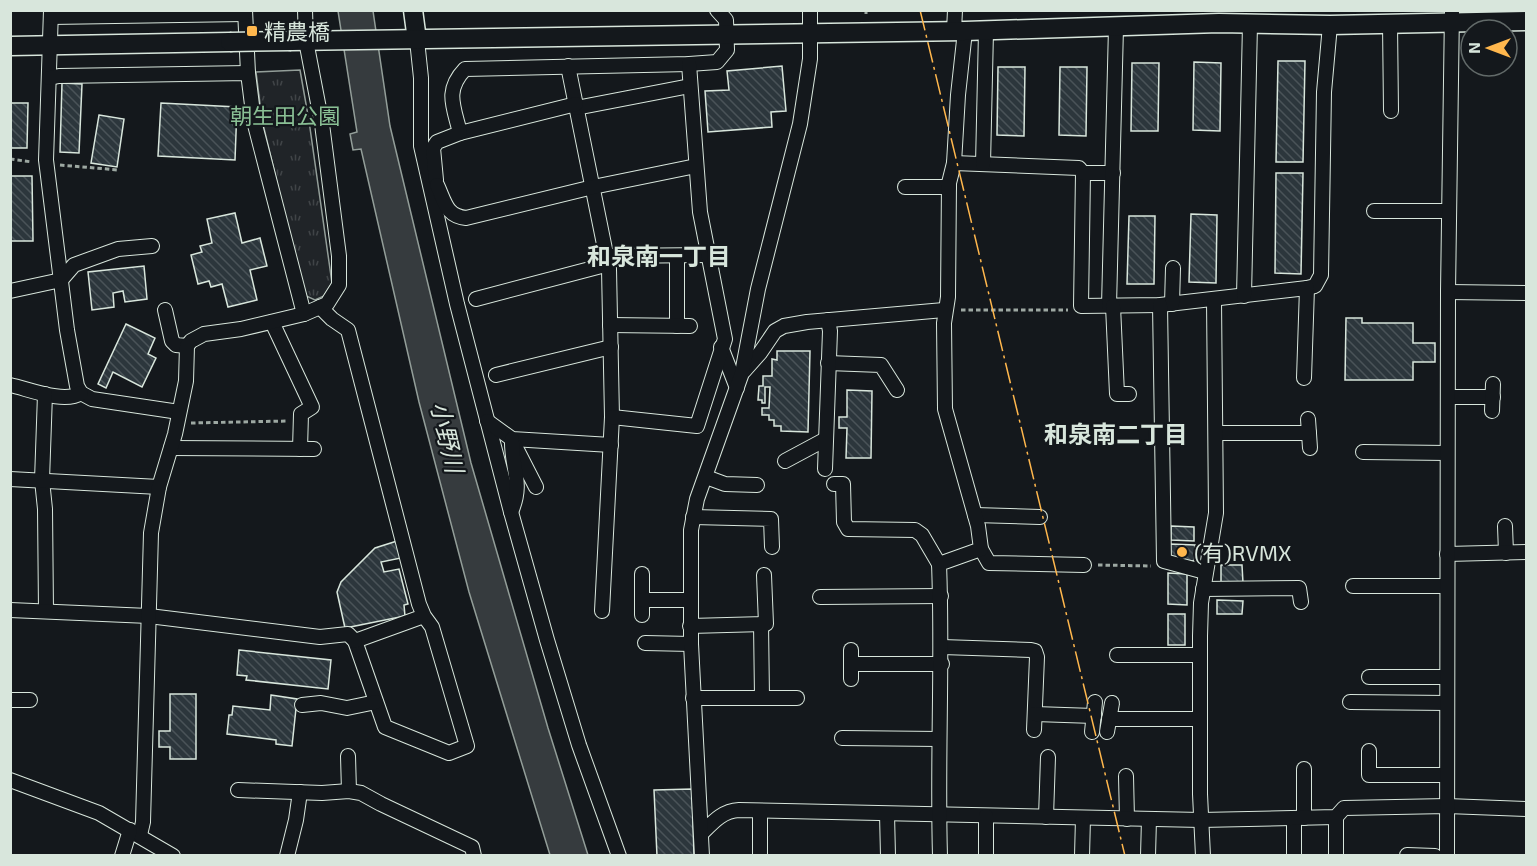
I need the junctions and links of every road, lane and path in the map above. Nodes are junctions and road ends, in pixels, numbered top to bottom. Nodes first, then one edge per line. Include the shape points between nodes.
1 (305, 10) edge
2 (413, 10) edge
3 (717, 10) edge
4 (810, 10) edge
5 (955, 10) edge
6 (244, 12) edge
7 (51, 14) edge
8 (1451, 17) edge
9 (1527, 21) edge
10 (1250, 24) junction
11 (1390, 24) junction
12 (1330, 25) junction
13 (1116, 27) junction
14 (959, 31) junction
15 (986, 31) junction
16 (811, 33) junction
17 (727, 36) junction
18 (409, 40) junction
19 (305, 41) junction
20 (50, 45) junction
21 (10, 46) edge
22 (689, 64) junction
23 (568, 66) junction
24 (248, 73) junction
25 (49, 78) junction
26 (690, 86) junction
27 (576, 106) junction
28 (1391, 111) dead end
29 (460, 133) junction
30 (10, 159) edge
31 (954, 163) junction
32 (47, 164) junction
33 (983, 164) junction
34 (696, 166) junction
35 (118, 170) dead end
36 (1083, 173) junction
37 (1113, 173) junction
38 (434, 186) junction
39 (593, 187) junction
40 (905, 187) dead end
41 (949, 187) junction
42 (1449, 211) junction
43 (1374, 212) dead end
44 (152, 246) dead end
45 (677, 255) junction
46 (708, 255) junction
47 (608, 260) junction
48 (1173, 268) dead end
49 (61, 280) junction
50 (1307, 288) junction
51 (10, 291) edge
52 (1448, 292) junction
53 (1527, 293) edge
54 (1244, 296) junction
55 (476, 299) dead end
56 (1214, 300) junction
57 (1166, 305) junction
58 (1081, 306) junction
59 (1111, 306) junction
60 (320, 307) junction
61 (165, 310) dead end
62 (944, 310) junction
63 (304, 314) junction
64 (828, 320) junction
65 (272, 322) junction
66 (610, 325) junction
67 (187, 346) junction
68 (611, 347) junction
69 (721, 347) junction
70 (828, 363) junction
71 (742, 373) junction
72 (495, 375) dead end
73 (1304, 378) dead end
74 (10, 385) edge
75 (737, 388) junction
76 (897, 390) dead end
77 (81, 393) junction
78 (45, 394) junction
79 (1129, 394) dead end
80 (1448, 397) junction
81 (1493, 397) dead end
82 (612, 417) junction
83 (178, 418) junction
84 (301, 420) junction
85 (488, 422) junction
86 (1216, 433) junction
87 (512, 439) junction
88 (826, 439) junction
89 (611, 445) junction
90 (171, 448) junction
91 (1310, 448) dead end
92 (1363, 452) dead end
93 (1447, 453) junction
94 (785, 461) dead end
95 (825, 469) dead end
96 (706, 477) junction
97 (10, 479) edge
98 (42, 480) junction
99 (834, 484) dead end
100 (757, 485) dead end
101 (159, 487) junction
102 (536, 488) dead end
103 (511, 512) junction
104 (975, 515) junction
105 (693, 517) junction
106 (1040, 517) dead end
107 (1505, 526) dead end
108 (772, 547) dead end
109 (981, 549) junction
110 (1527, 552) edge
111 (1506, 553) junction
112 (1447, 555) junction
113 (1164, 561) junction
114 (939, 564) junction
115 (1084, 565) joint
116 (1205, 572) junction
117 (642, 574) dead end
118 (764, 575) dead end
119 (1353, 586) dead end
120 (1367, 586) junction
121 (1447, 586) junction
122 (1203, 589) junction
123 (940, 596) junction
124 (820, 597) dead end
125 (642, 600) junction
126 (690, 600) junction
127 (1301, 602) dead end
128 (1367, 602) dead end
129 (10, 610) edge
130 (46, 611) junction
131 (602, 611) dead end
132 (642, 615) dead end
133 (149, 616) junction
134 (423, 616) junction
135 (761, 624) junction
136 (690, 626) junction
137 (355, 641) junction
138 (645, 643) dead end
139 (691, 644) junction
140 (942, 647) junction
141 (1117, 655) dead end
142 (1200, 655) junction
143 (942, 664) junction
144 (1369, 677) dead end
145 (1447, 677) junction
146 (851, 679) dead end
147 (693, 698) junction
148 (762, 698) junction
149 (797, 698) dead end
150 (10, 700) edge
151 (30, 700) dead end
152 (376, 702) junction
153 (1350, 702) dead end
154 (1112, 703) dead end
155 (1447, 703) junction
156 (302, 705) dead end
157 (1035, 714) junction
158 (1200, 719) junction
159 (1034, 730) dead end
160 (1092, 732) dead end
161 (842, 738) dead end
162 (939, 739) junction
163 (1369, 752) dead end
164 (348, 756) dead end
165 (1048, 757) dead end
166 (1304, 770) dead end
167 (1447, 775) junction
168 (1126, 776) dead end
169 (10, 780) edge
170 (1304, 785) junction
171 (1320, 785) dead end
172 (238, 790) dead end
173 (349, 791) junction
174 (300, 792) junction
175 (1447, 806) junction
176 (1527, 809) edge
177 (760, 811) junction
178 (887, 814) junction
179 (939, 815) junction
180 (986, 816) junction
181 (1046, 817) junction
182 (1336, 817) junction
183 (1083, 818) junction
184 (1299, 818) junction
185 (1127, 819) junction
186 (1149, 819) junction
187 (1201, 820) junction
188 (135, 832) junction
189 (701, 834) junction
190 (122, 855) edge
191 (173, 855) edge
192 (287, 855) edge
193 (474, 855) edge
194 (619, 855) edge
195 (702, 855) edge
196 (760, 855) edge
197 (888, 855) edge
198 (940, 855) edge
199 (986, 855) edge
200 (1082, 855) edge
201 (1148, 855) edge
202 (1203, 855) edge
203 (1294, 855) edge
204 (1336, 855) edge
205 (1407, 855) edge
206 (1435, 855) edge
207 (1447, 855) edge

1 - 19 street
2 - 18 street
3 - 17 street via 726,20
4 - 16 street
5 - 14 street
6 - 7 street
6 - 24 street
7 - 20 street
8 - 9 street
8 - 11 street
8 - 42 street
10 - 12 street
10 - 13 street
10 - 54 street
11 - 12 street
11 - 28 street
12 - 50 street via 1324,92 1321,275 1315,286
13 - 15 street
13 - 37 street
14 - 15 street
14 - 16 street
14 - 31 street
15 - 33 street
16 - 17 street
16 - 71 street via 800,124 758,289
17 - 18 street
17 - 22 street via 727,50 717,62
18 - 19 street
18 - 38 street via 421,78 421,146
19 - 20 street, bridge
19 - 60 street via 322,124 339,255 339,285 327,304
20 - 21 street
20 - 25 street
22 - 23 street
22 - 26 street
23 - 27 street
23 - 29 street via 465,69 452,86 451,96
24 - 25 street
24 - 63 street via 254,121
25 - 32 street
26 - 27 street
26 - 34 street
27 - 29 street
27 - 39 street
29 - 38 street via 437,142 433,148
30 - 32 path
31 - 33 street
31 - 41 street
32 - 35 path
32 - 49 street
33 - 36 street via 1079,168
34 - 39 street
34 - 46 street
36 - 37 street
36 - 58 street
37 - 59 street
38 - 39 street via 449,210 456,217 466,218
38 - 85 street via 457,304
39 - 47 street
40 - 41 street
41 - 62 street via 948,297
42 - 43 street
42 - 52 street
44 - 49 street via 126,247 107,253 74,266
45 - 46 street
45 - 47 street
45 - 66 street via 684,326
46 - 69 street via 725,339
47 - 55 street
47 - 66 street
48 - 57 street
49 - 51 street
49 - 77 street via 74,376
50 - 54 street
50 - 73 street
52 - 53 street
52 - 80 street
54 - 56 street
56 - 57 street
56 - 86 street
57 - 59 street
57 - 113 street
58 - 59 street
58 - 62 path via 1074,310
59 - 79 street via 1117,394
60 - 63 street
60 - 134 street via 348,330
61 - 67 street via 172,341
62 - 64 street
62 - 104 street via 945,409
63 - 65 street
64 - 70 street
64 - 71 street via 793,324 776,331
65 - 67 street via 204,334
65 - 84 street via 312,406 301,414
66 - 68 street
67 - 83 street via 186,381
68 - 72 street
68 - 82 street
69 - 75 street
69 - 82 street via 697,426
70 - 76 street via 881,365
70 - 88 street
71 - 75 street
74 - 78 street
75 - 96 street
77 - 78 street via 69,397
77 - 83 street via 92,399
78 - 98 street
80 - 81 street
80 - 93 street
82 - 89 street
83 - 84 path
83 - 90 street
84 - 90 street via 307,449
85 - 87 street
85 - 103 street
86 - 91 street via 1309,426
86 - 116 street via 1216,513
87 - 89 street
87 - 102 street
87 - 103 street via 518,486
88 - 94 street
88 - 95 street
89 - 131 street
90 - 101 street
92 - 93 street
93 - 112 street
96 - 100 street via 725,484
96 - 105 street
97 - 98 street
98 - 101 street
98 - 130 street
99 - 114 street via 843,484 844,522 848,529 915,530
101 - 133 street via 151,532
103 - 194 street via 579,745
104 - 106 street
104 - 109 street
105 - 108 street via 771,519
105 - 126 street
107 - 111 street
109 - 114 street
109 - 115 street via 989,563
110 - 111 street
111 - 112 street
112 - 121 street
113 - 115 path via 1159,566
113 - 116 street
114 - 123 street
116 - 122 street
117 - 125 street
118 - 135 street via 766,624
119 - 120 street
120 - 121 street
120 - 128 street
121 - 145 street
122 - 127 street via 1299,588
122 - 142 street
123 - 124 street
123 - 140 street
125 - 126 street
125 - 132 street
126 - 136 street
129 - 130 street
130 - 133 street
133 - 137 street via 320,637 348,634
133 - 188 street via 143,822
134 - 137 street
134 - 152 street via 432,627 467,746 449,753 385,726
135 - 136 street
135 - 148 street
136 - 139 street
137 - 152 street
138 - 139 street
139 - 147 street
140 - 143 street
140 - 157 street via 1035,651
141 - 142 street
142 - 158 street
143 - 146 street via 851,657
143 - 162 street
144 - 145 street
145 - 155 street
147 - 148 street
147 - 189 street
148 - 149 street
150 - 151 street
152 - 156 street via 347,708 321,703
153 - 155 street
154 - 158 street via 1108,725
155 - 167 street
157 - 159 street
157 - 160 street via 1094,709
158 - 187 street
161 - 162 street
162 - 179 street
163 - 167 street via 1369,775
164 - 173 street
165 - 181 street
166 - 170 street
167 - 175 street
168 - 185 street
169 - 188 street via 99,813
170 - 171 street
170 - 184 street
172 - 174 street
173 - 174 street
173 - 193 street via 361,793 472,847
174 - 192 street
175 - 176 street
175 - 182 street via 1344,808
175 - 207 street
177 - 178 street
177 - 189 street via 730,810
177 - 196 street
178 - 179 street
178 - 197 street
179 - 180 street
179 - 198 street
180 - 181 street
180 - 199 street
181 - 183 street
182 - 184 street
182 - 204 street
183 - 185 street
183 - 200 street
184 - 187 street
184 - 203 street
185 - 186 street
186 - 187 street
186 - 201 street
187 - 202 street
188 - 190 street
188 - 191 street
189 - 195 street
205 - 206 street

